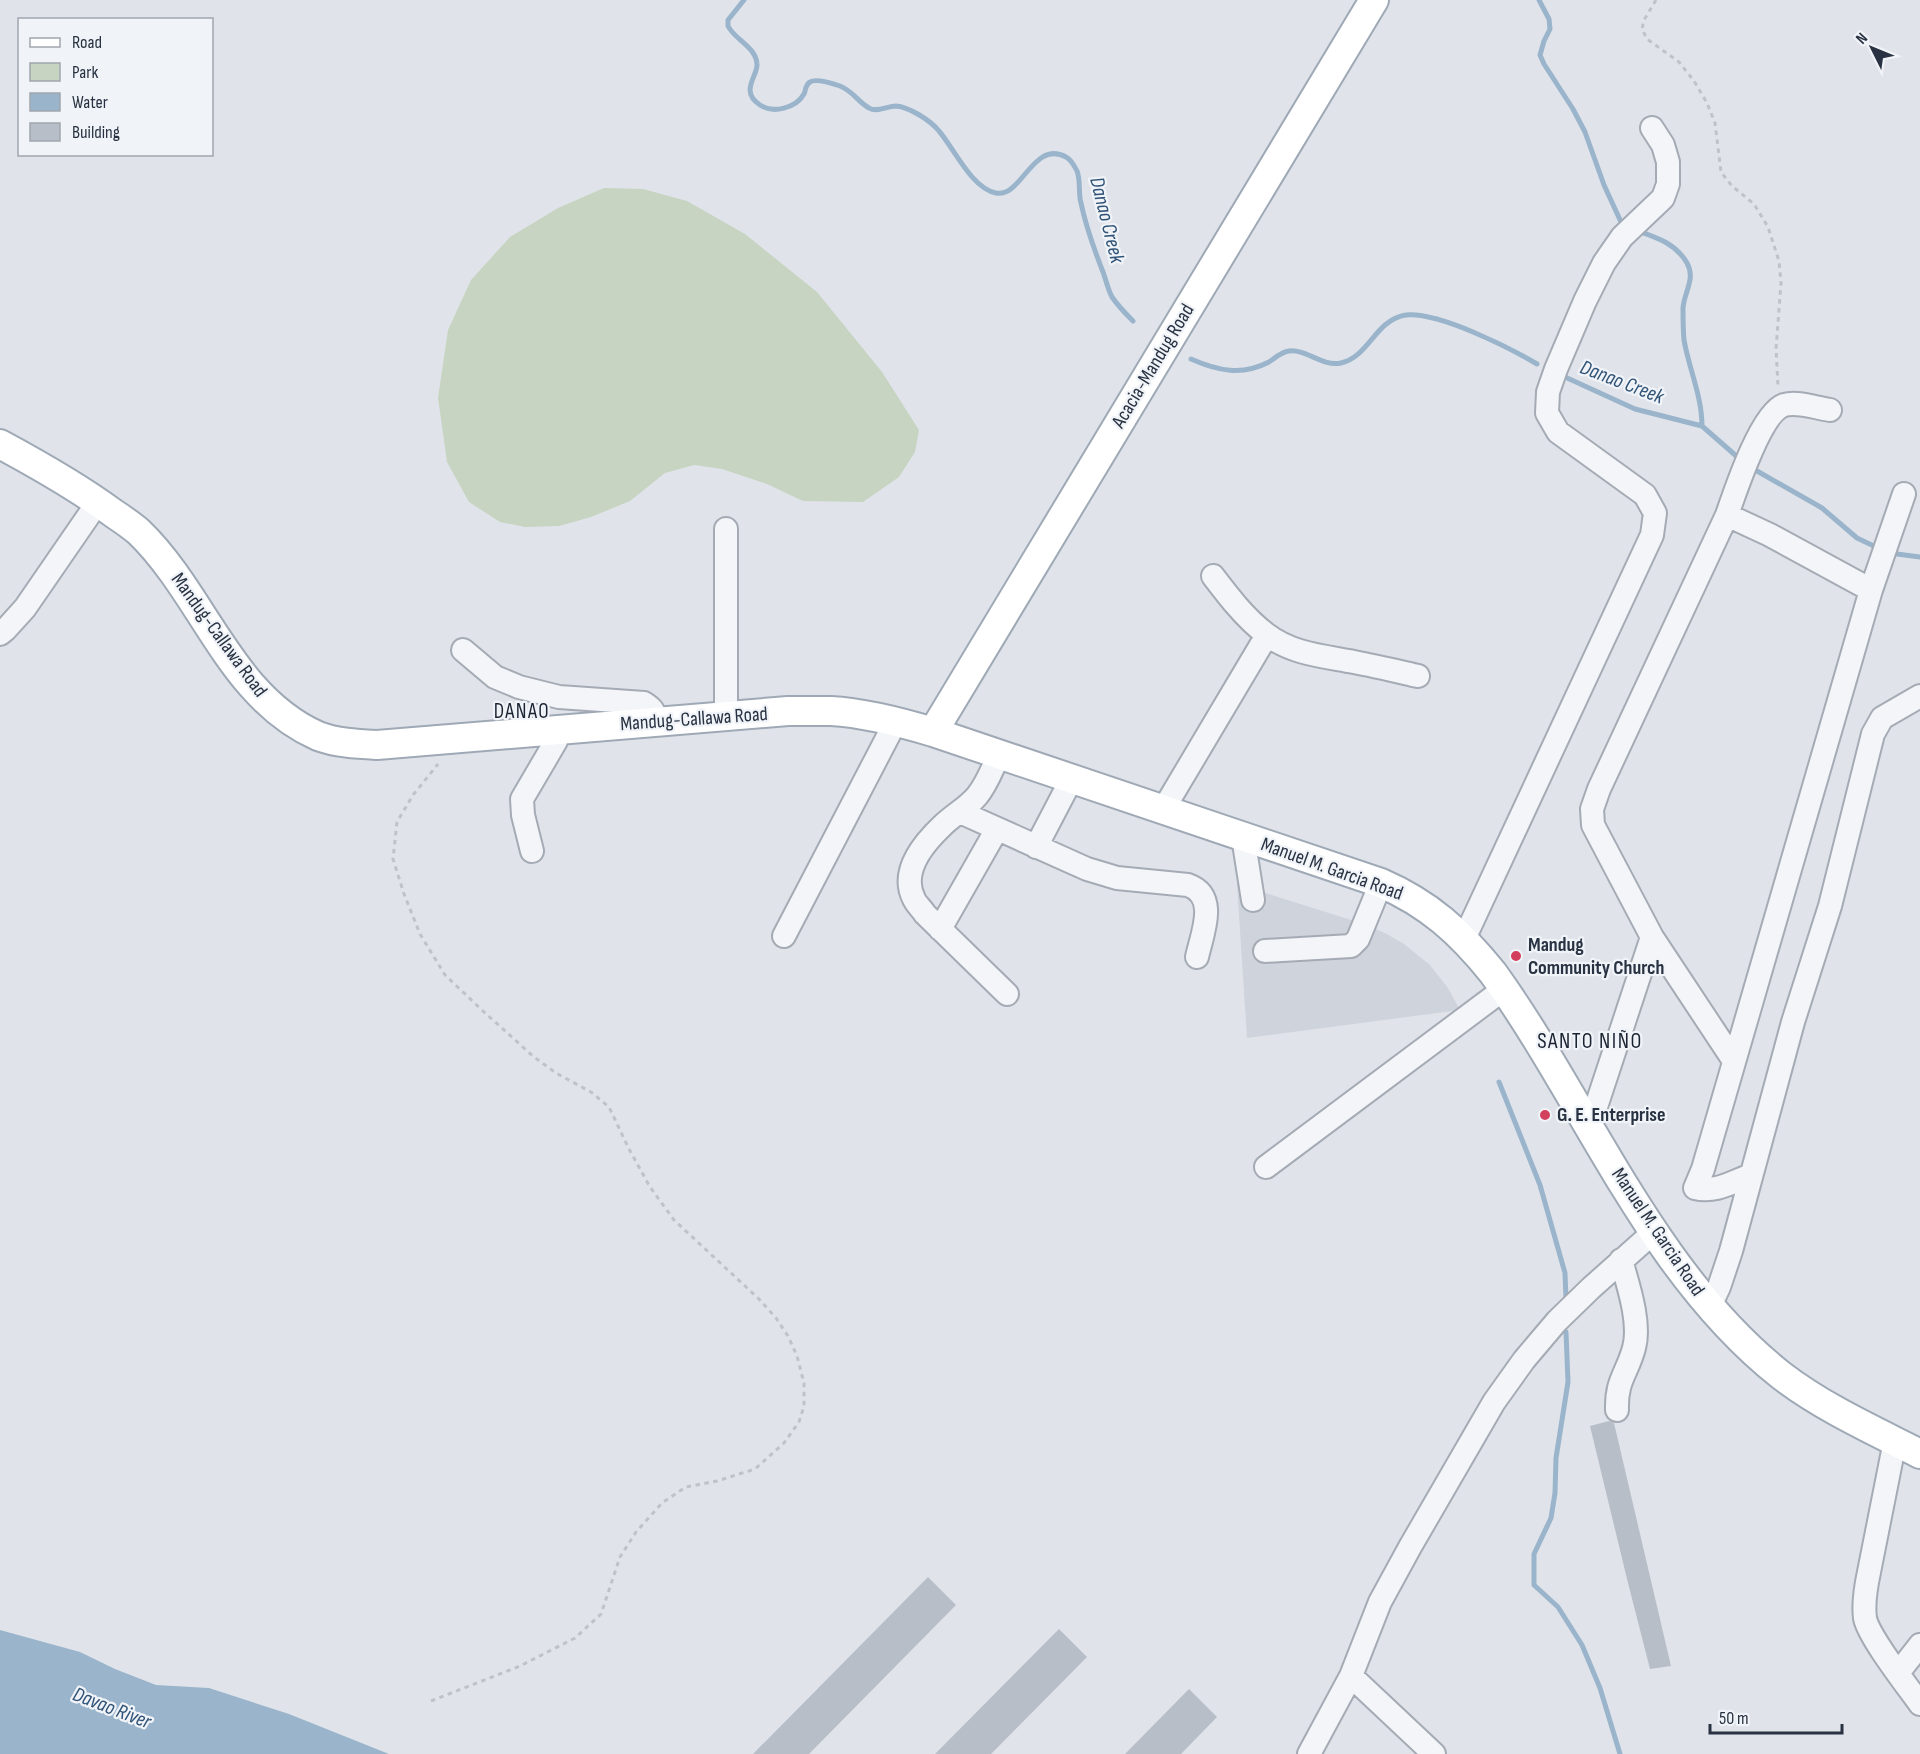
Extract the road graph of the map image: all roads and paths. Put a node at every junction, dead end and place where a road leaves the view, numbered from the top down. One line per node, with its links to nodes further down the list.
1 (1374, 0): 22 (main road, Acacia-Mandug Road)
2 (1656, 0): 4 (path)
3 (1652, 128): 37 (street)
4 (1781, 406): 5 (street); 9 (street)
5 (1830, 410)
6 (0, 444): 8 (main road, Mandug-Callawa Road)
7 (1904, 494): 12 (street)
8 (98, 502): 13 (street); 21 (main road, Mandug-Callawa Road)
9 (1727, 515): 12 (street); 36 (street)
10 (726, 529): 18 (street)
11 (1213, 576): 14 (street)
12 (1870, 590): 42 (street)
13 (0, 633)
14 (1268, 635): 16 (street); 26 (street)
15 (463, 650): 19 (street)
16 (1418, 676)
17 (1920, 696): 45 (street)
18 (726, 716): 19 (main road, Mandug-Callawa Road); 20 (main road, Mandug-Callawa Road)
19 (655, 721): 21 (main road, Mandug-Callawa Road)
20 (896, 721): 22 (main road, Mandug-Callawa Road); 35 (street)
21 (557, 730): 31 (street)
22 (933, 732): 23 (main road, Manuel M. Garcia Road)
23 (999, 754): 25 (main road, Manuel M. Garcia Road); 27 (street)
24 (439, 763): 55 (path)
25 (1071, 780): 26 (main road, Manuel M. Garcia Road); 30 (street)
26 (1163, 810): 29 (main road, Manuel M. Garcia Road)
27 (960, 812): 28 (street); 34 (street)
28 (997, 829): 30 (street); 34 (street)
29 (1243, 837): 32 (main road, Manuel M. Garcia Road); 33 (street)
30 (1036, 847): 39 (street)
31 (532, 851)
32 (1381, 883): 37 (main road, Manuel M. Garcia Road); 38 (street)
33 (1253, 900)
34 (940, 929): 41 (street)
35 (784, 936)
36 (1652, 937): 42 (street); 43 (street)
37 (1464, 939): 40 (main road, Manuel M. Garcia Road)
38 (1265, 951)
39 (1197, 957)
40 (1504, 989): 43 (main road, Manuel M. Garcia Road); 44 (street)
41 (1007, 994)
42 (1734, 1061): 45 (street)
43 (1589, 1128): 46 (main road, Manuel M. Garcia Road)
44 (1266, 1167)
45 (1751, 1175): 48 (street)
46 (1655, 1231): 47 (street); 48 (main road, Manuel M. Garcia Road)
47 (1621, 1260): 49 (street); 54 (street)
48 (1710, 1306): 50 (main road, Manuel M. Garcia Road)
49 (1617, 1410)
50 (1895, 1441): 51 (main road, Manuel M. Garcia Road); 53 (street)
51 (1920, 1454)
52 (1920, 1645): 53 (street)
53 (1899, 1673): 56 (street)
54 (1351, 1676): 57 (street); 58 (street)
55 (431, 1701)
56 (1920, 1704)
57 (1309, 1754)
58 (1434, 1754)

